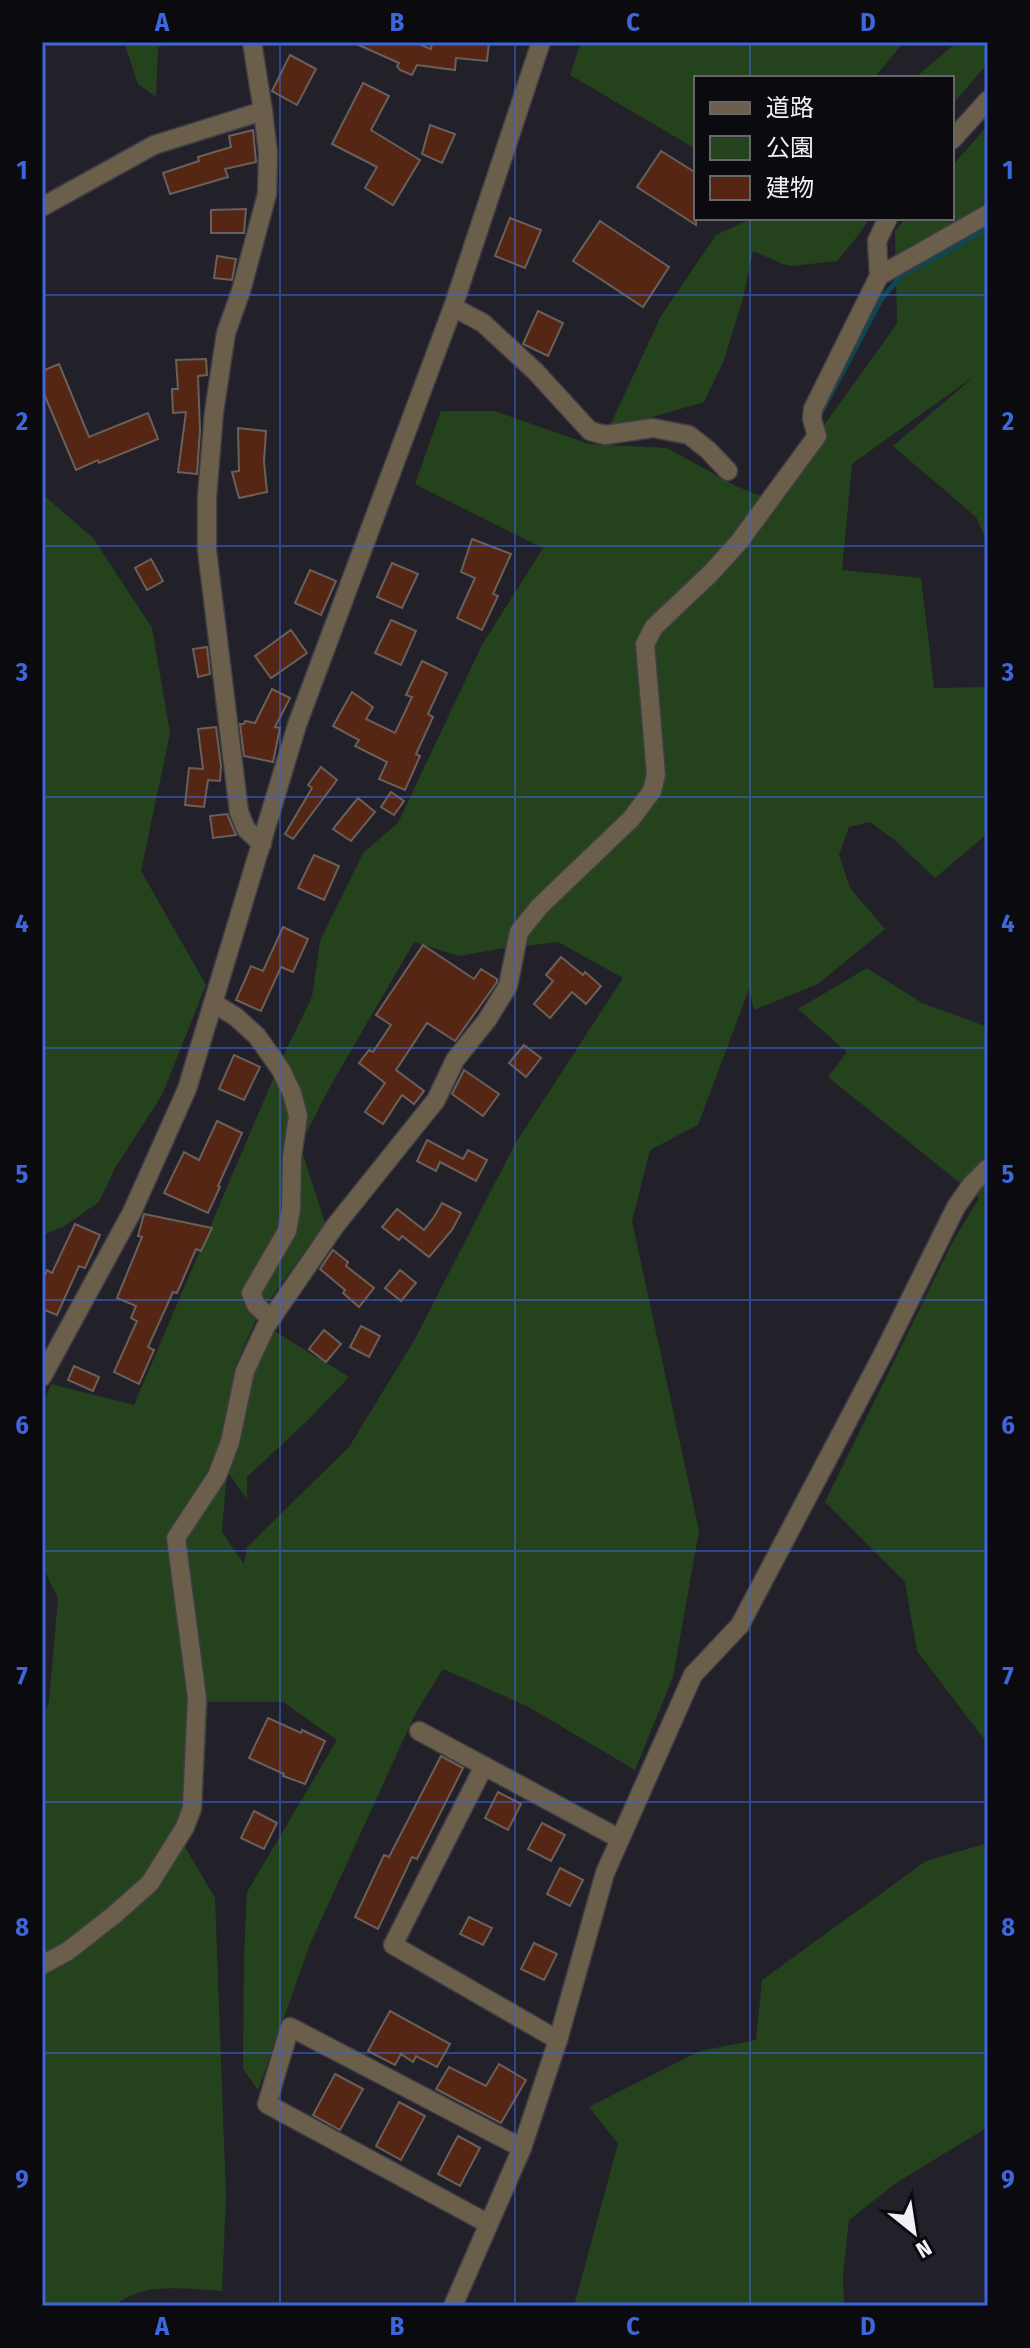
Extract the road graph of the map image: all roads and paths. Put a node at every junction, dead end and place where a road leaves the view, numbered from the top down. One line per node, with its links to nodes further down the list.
1 (252, 42): 4 (street)
2 (541, 42): 10 (street)
3 (988, 100): 5 (street)
4 (263, 111): 6 (street); 12 (street)
5 (954, 138)
6 (42, 207)
7 (988, 214): 9 (street)
8 (887, 220): 9 (street)
9 (879, 276): 15 (street)
10 (453, 307): 11 (street); 12 (street)
11 (728, 471)
12 (262, 844): 13 (street)
13 (215, 1004): 15 (street); 16 (street)
14 (988, 1168): 19 (street)
15 (271, 1319): 20 (street)
16 (42, 1377)
17 (419, 1731): 18 (street)
18 (484, 1766): 19 (street); 21 (street)
19 (620, 1839): 21 (street)
20 (42, 1965)
21 (558, 2040): 22 (street)
22 (522, 2148): 23 (street); 23 (street)
23 (487, 2223): 24 (street)
24 (453, 2306)

